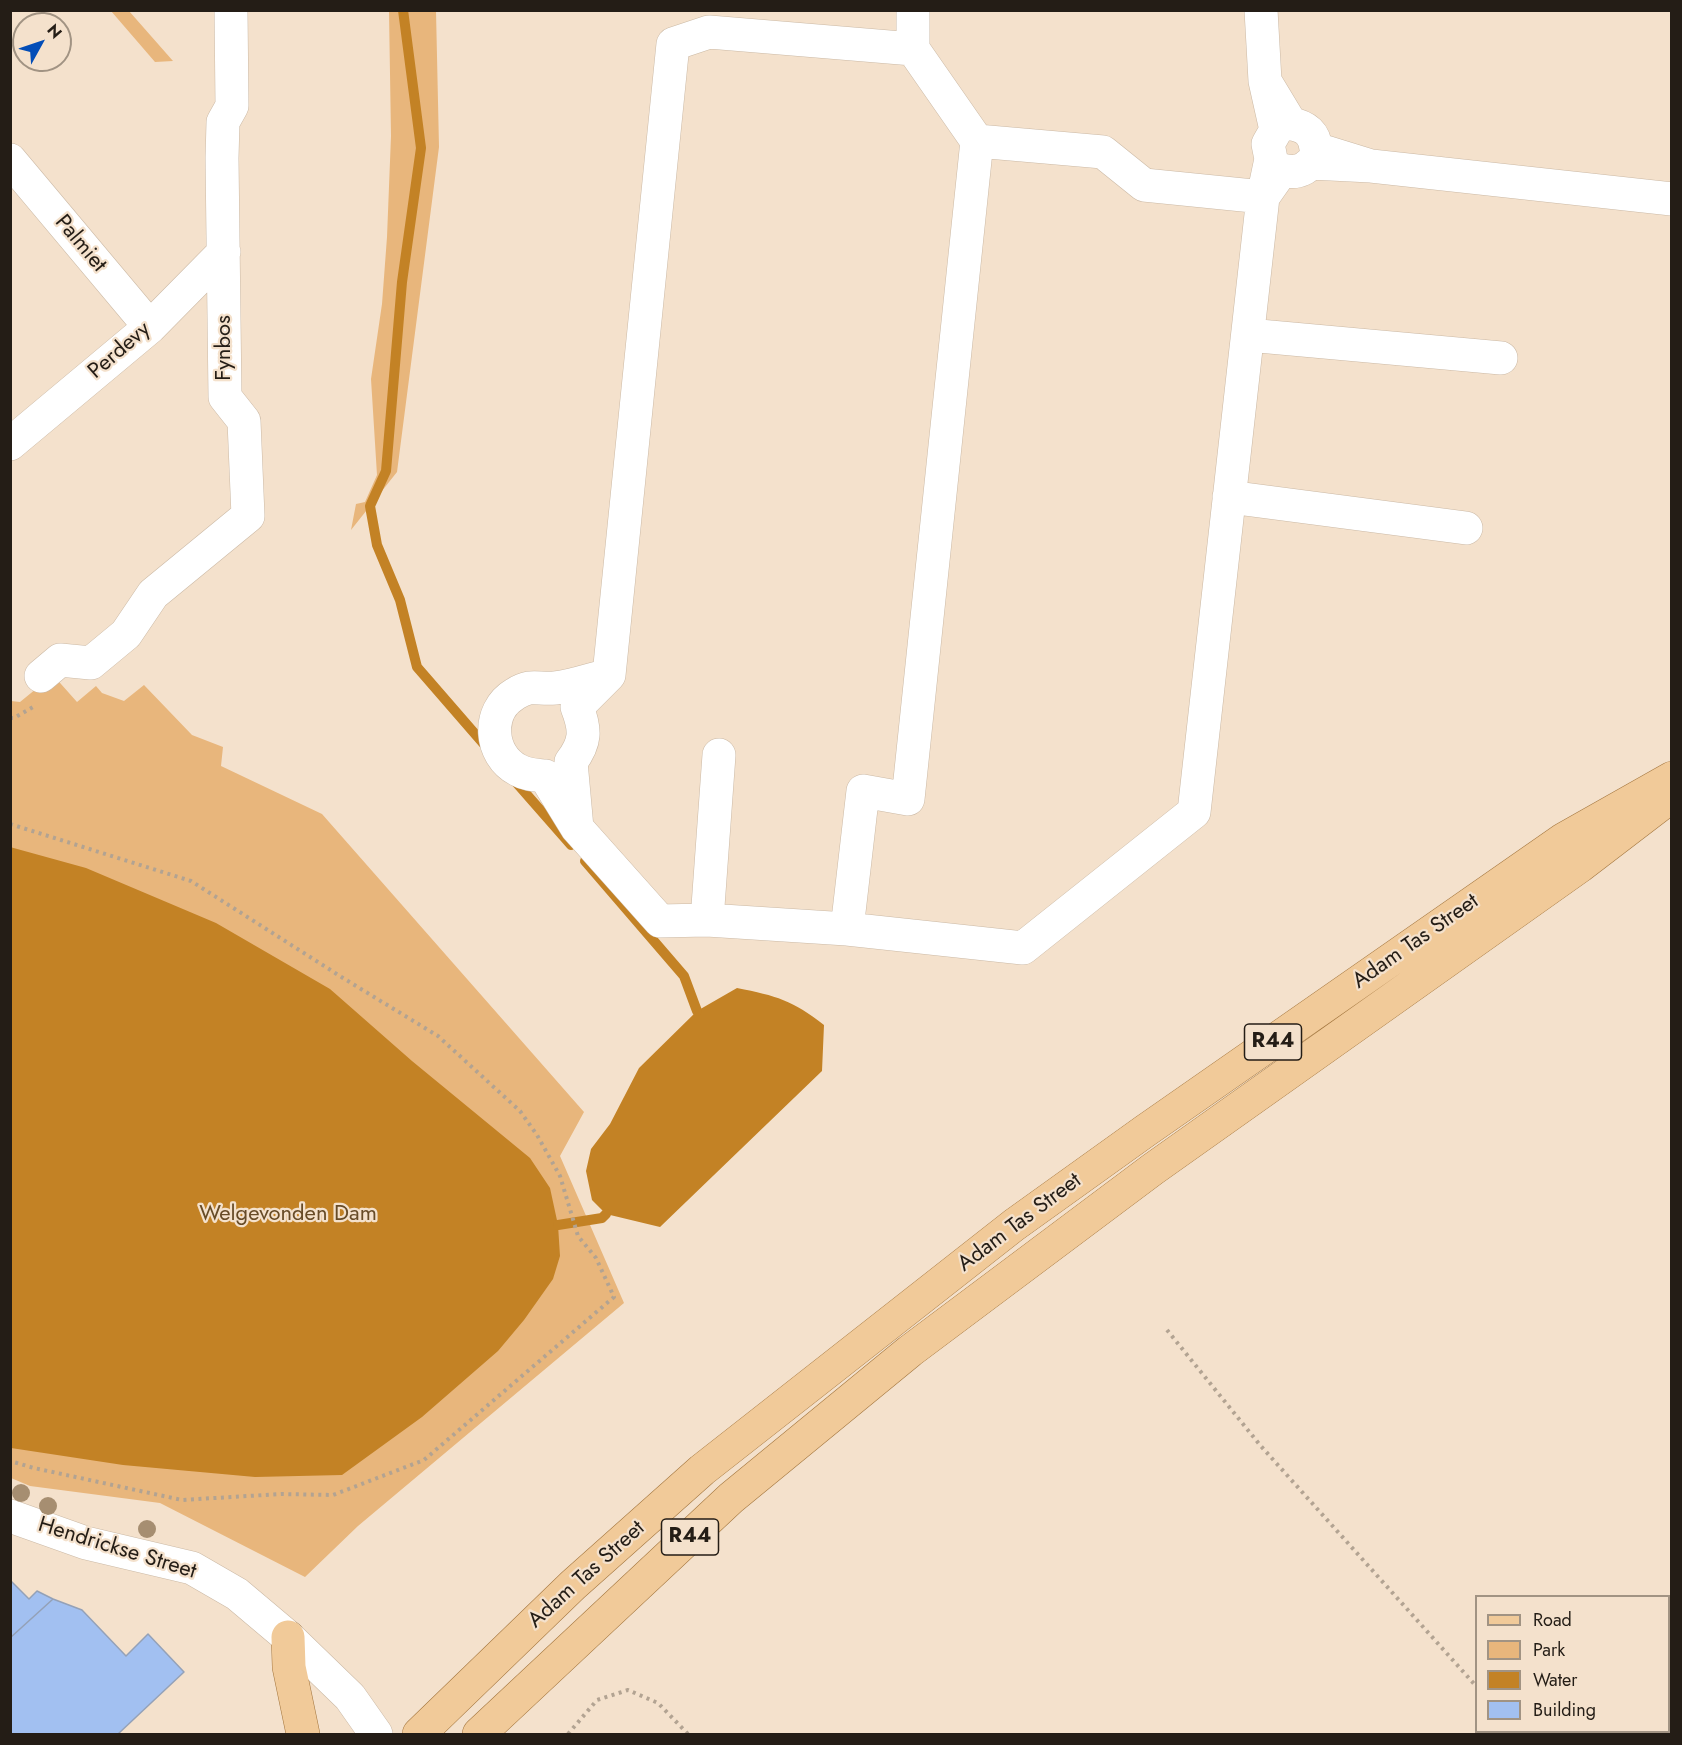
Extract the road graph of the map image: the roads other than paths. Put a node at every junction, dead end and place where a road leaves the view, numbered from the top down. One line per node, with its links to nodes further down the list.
1 (231, 10): 11 (street, Fynbos)
2 (913, 10): 4 (street)
3 (1261, 10): 5 (street)
4 (913, 49): 6 (street); 18 (street)
5 (1265, 81): 8 (street); 9 (street)
6 (977, 141): 9 (street); 25 (street)
7 (10, 160): 12 (street, Palmiet)
8 (1371, 166): 9 (street); 10 (street)
9 (1263, 197): 13 (street)
10 (1671, 199)
11 (224, 252): 12 (street, Perdevy); 19 (street, Fynbos)
12 (150, 327): 15 (street, Perdevy)
13 (1248, 335): 14 (street); 16 (street)
14 (1501, 358)
15 (10, 444)
16 (1229, 497): 17 (street); 25 (street)
17 (1466, 528)
18 (609, 675): 23 (street); 23 (street)
19 (41, 676)
20 (719, 755): 24 (street)
21 (1671, 777): 30 (main road, Adam Tas Street / R44)
22 (1671, 795): 31 (main road, Adam Tas Street / R44)
23 (577, 828): 24 (street)
24 (707, 920): 25 (street)
25 (847, 929)
26 (10, 1516): 27 (street, Hendrickse Street)
27 (288, 1637): 28 (main road); 29 (street, Hendrickse Street)
28 (303, 1734)
29 (376, 1734)
30 (419, 1734)
31 (479, 1734)

